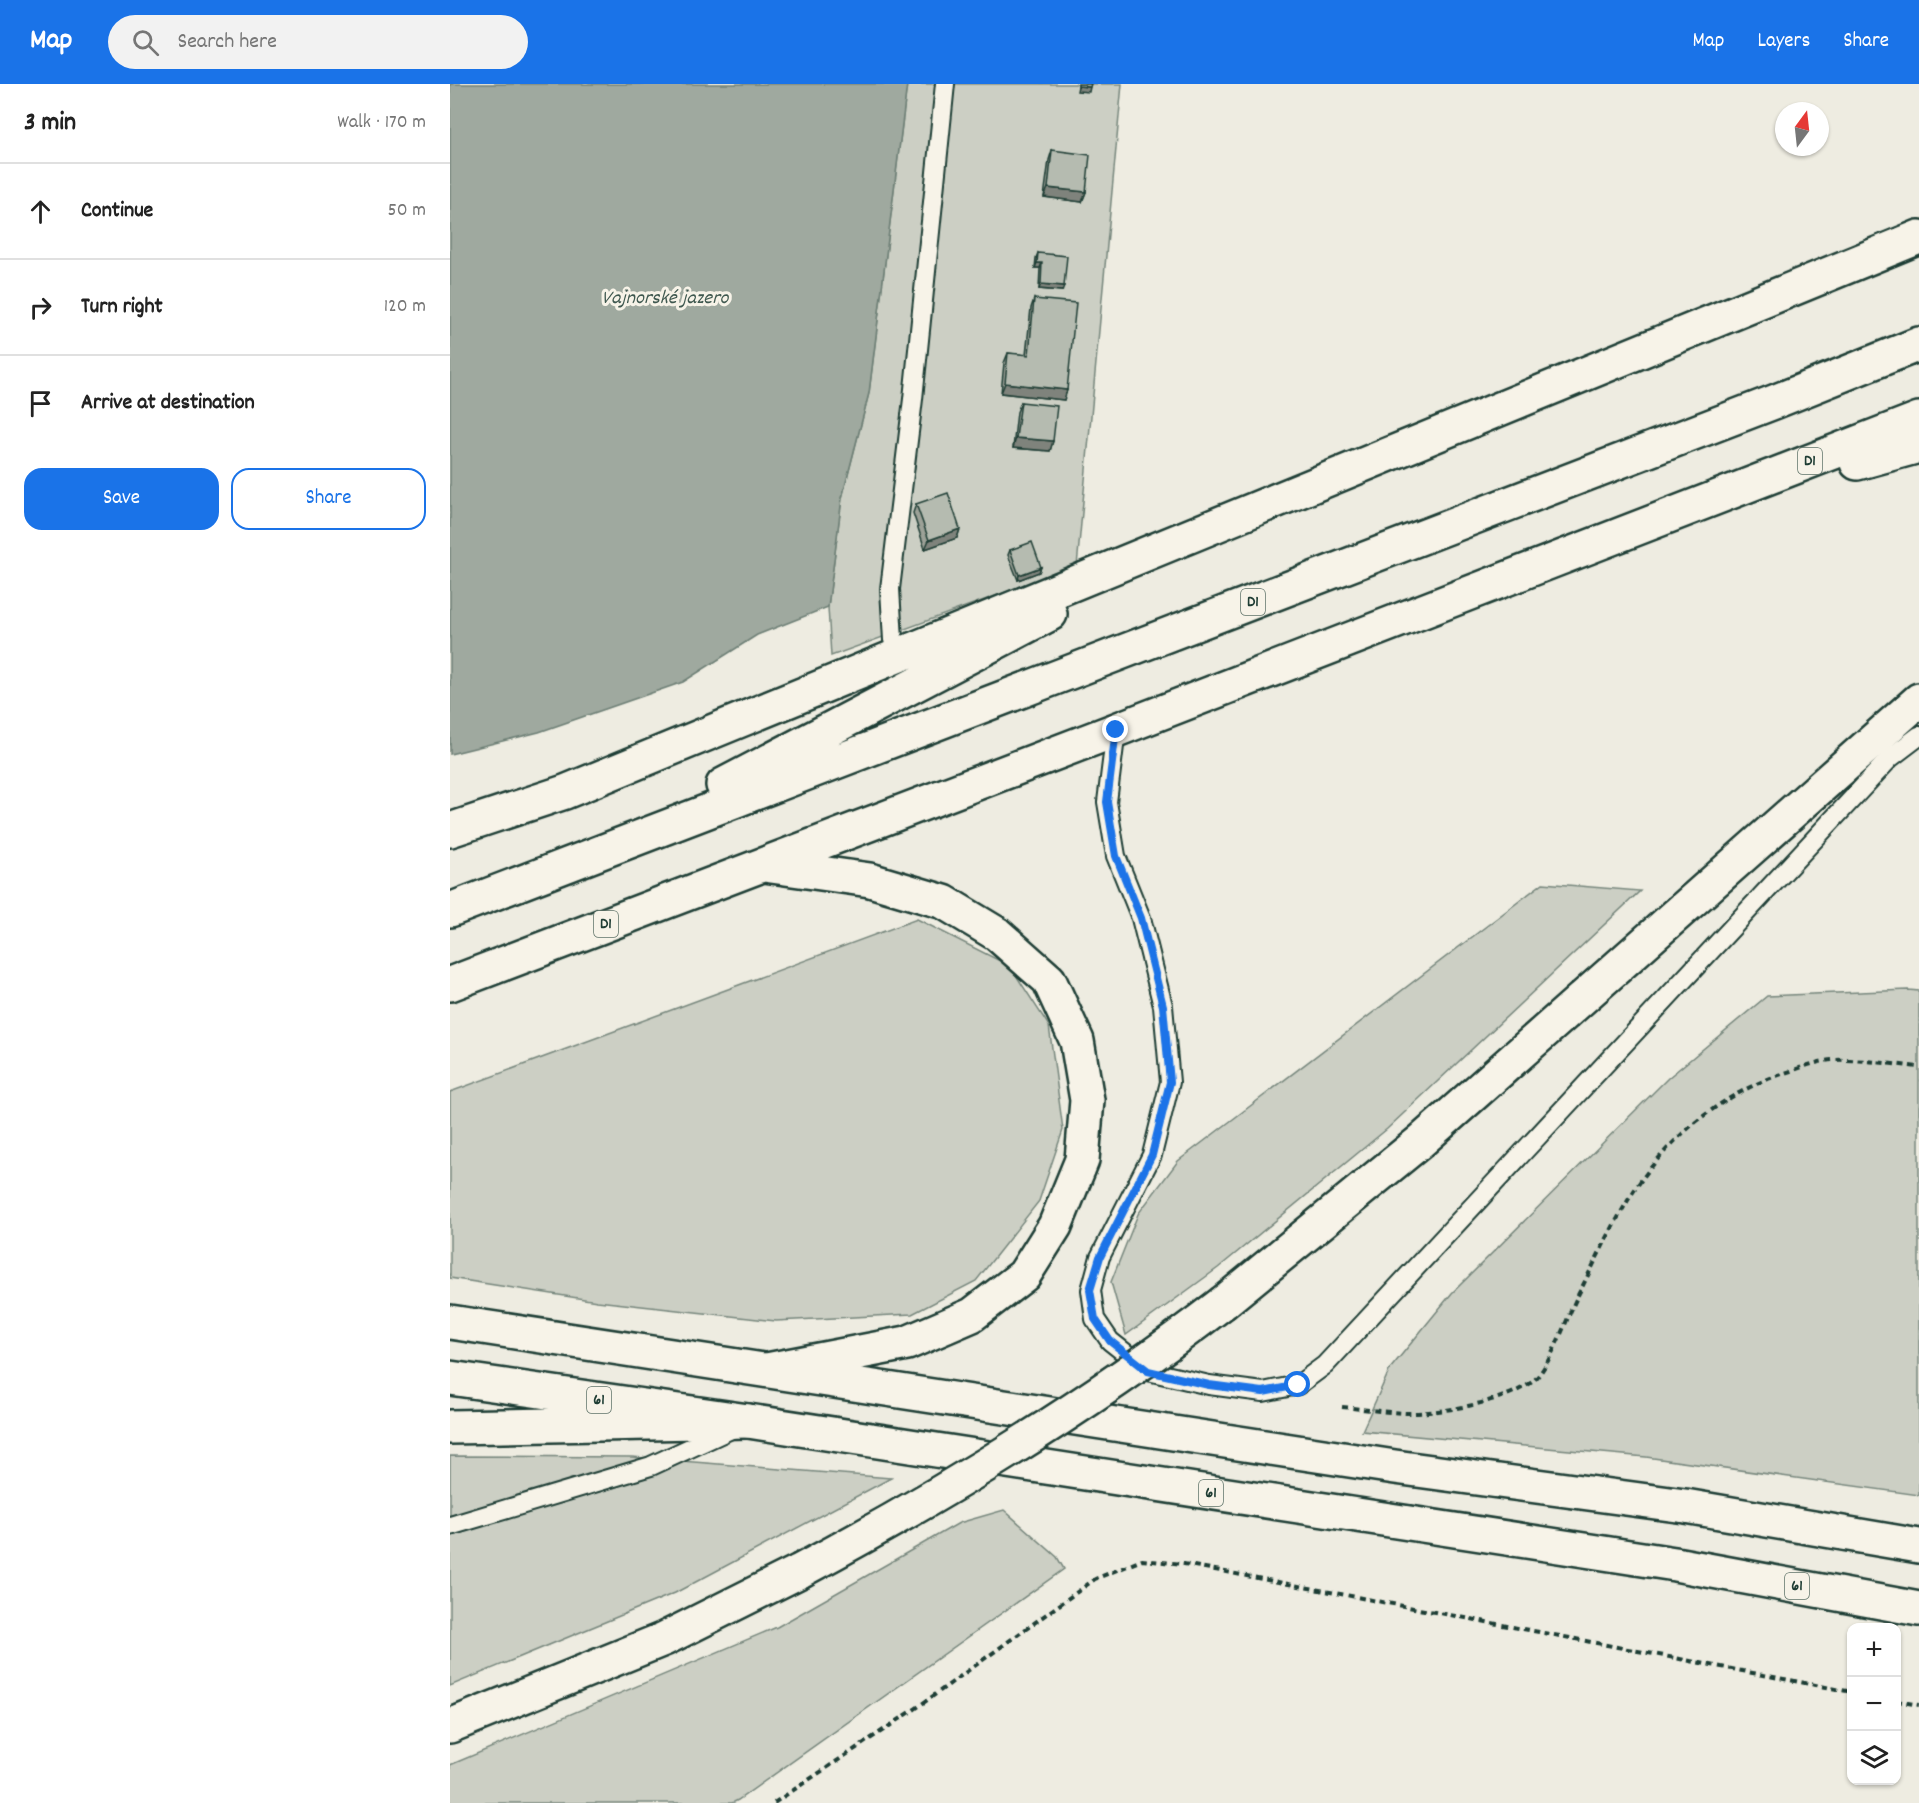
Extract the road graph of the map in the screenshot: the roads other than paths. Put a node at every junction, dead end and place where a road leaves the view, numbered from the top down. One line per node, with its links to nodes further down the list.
1 (945, 84): 8 (lane)
2 (1919, 237): 7 (main road)
3 (1919, 344): 15 (main road, D1)
4 (1919, 419): 6 (main road, D1)
5 (1919, 446): 6 (main road)
6 (1701, 503): 11 (main road, D1)
7 (1231, 520): 14 (main road); 15 (main road)
8 (893, 640)
9 (1919, 700): 13 (main road)
10 (1919, 726): 13 (lane)
11 (1116, 730): 12 (lane); 16 (main road, D1)
12 (1919, 736)
13 (1863, 749): 27 (main road, bridge)
14 (450, 830)
15 (586, 857): 17 (main road, D1)
16 (762, 865): 18 (main road, D1); 20 (main road)
17 (450, 910)
18 (450, 984)
19 (450, 1322): 20 (main road)
20 (767, 1370): 25 (main road)
21 (450, 1378): 22 (main road, 61)
22 (748, 1421): 23 (main road); 24 (lane); 26 (main road, 61)
23 (450, 1427)
24 (450, 1526)
25 (1919, 1546)
26 (1919, 1609)
27 (450, 1726)

